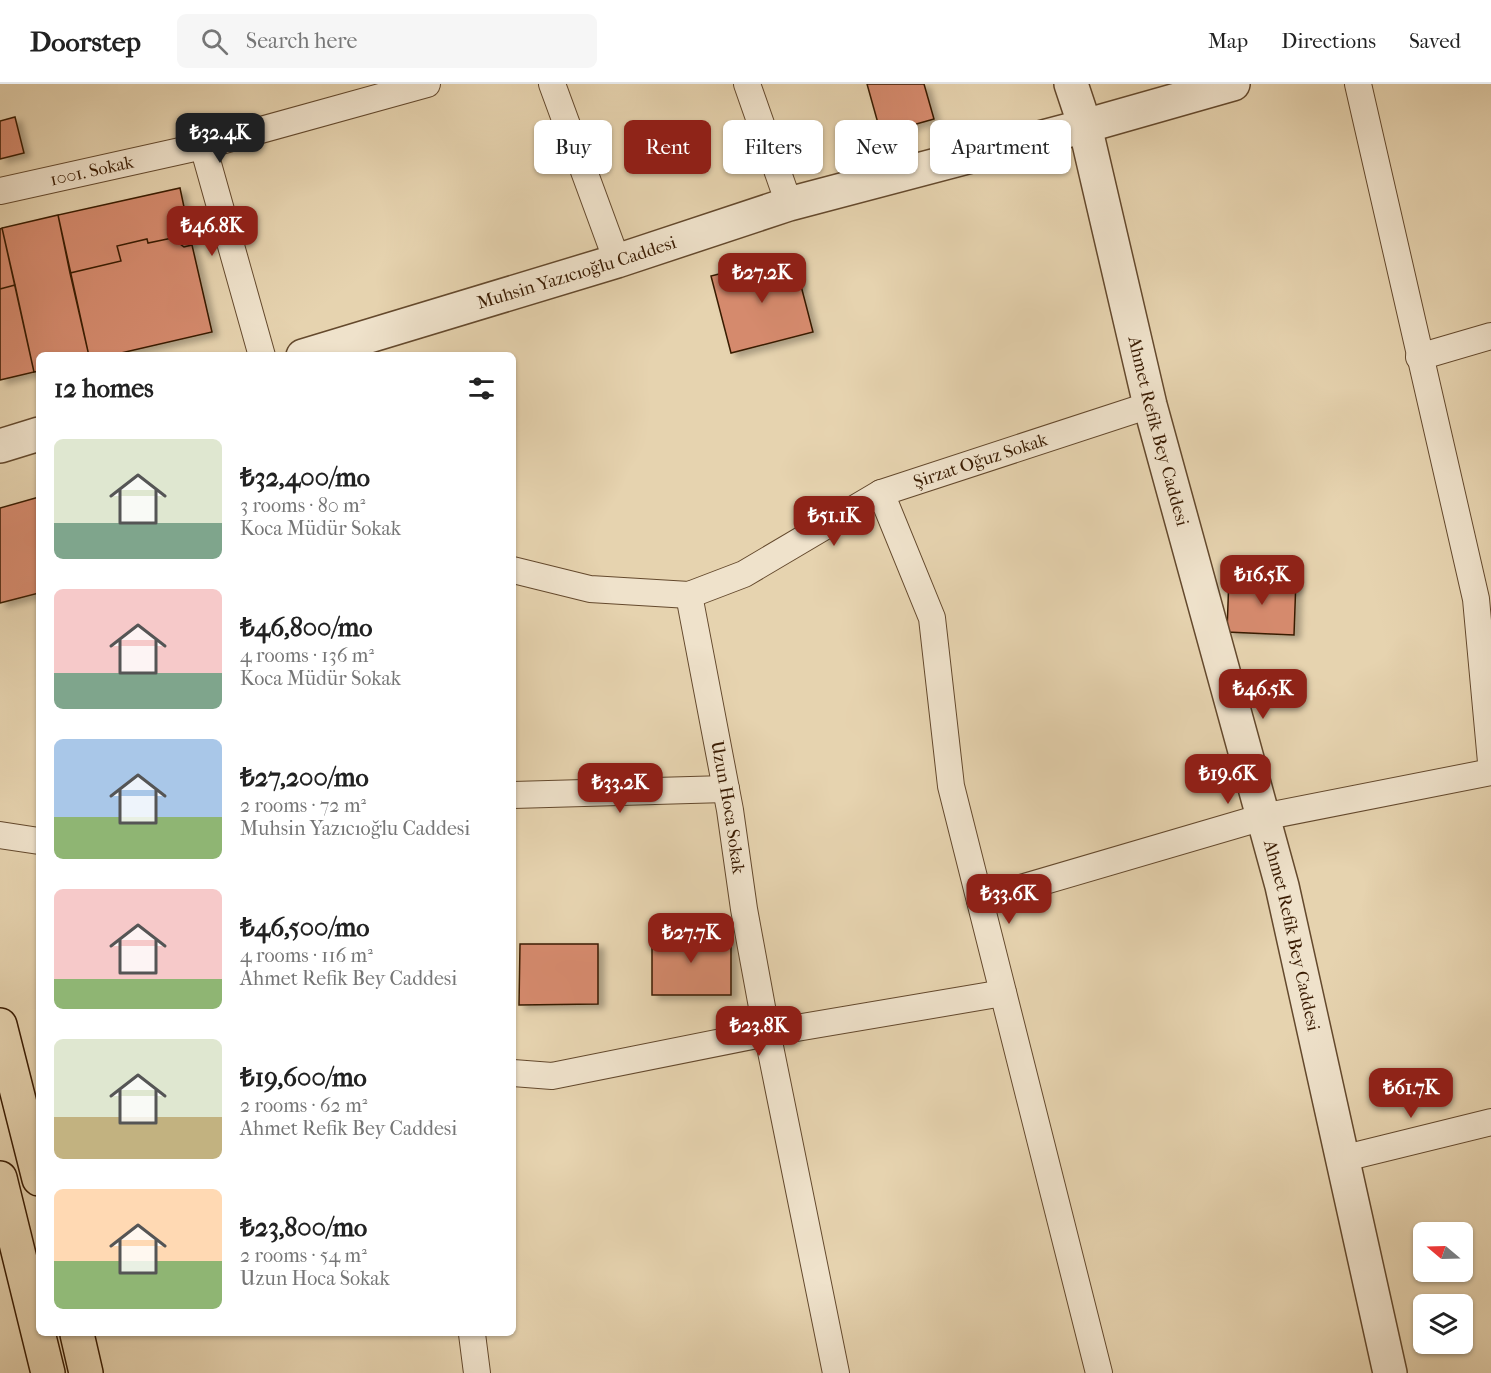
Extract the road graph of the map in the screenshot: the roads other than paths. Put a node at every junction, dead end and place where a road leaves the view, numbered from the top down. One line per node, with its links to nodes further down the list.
1 (427, 84): 8 (street, 1001. Sokak)
2 (552, 84): 11 (street)
3 (747, 84): 10 (street)
4 (1071, 84): 7 (street, Ahmet Refik Bey Caddesi)
5 (1233, 84): 7 (street, Muhsin Yazıcıoğlu Caddesi)
6 (1358, 84): 15 (street)
7 (1085, 126): 10 (street, Muhsin Yazıcıoğlu Caddesi); 16 (street, Ahmet Refik Bey Caddesi)
8 (203, 146): 9 (street, 1001. Sokak); 13 (street)
9 (0, 191)
10 (789, 204): 11 (street, Muhsin Yazıcıoğlu Caddesi)
11 (617, 261): 14 (street, Muhsin Yazıcıoğlu Caddesi)
12 (1491, 336): 15 (street)
13 (261, 352)
14 (316, 352)
15 (1419, 357): 22 (street)
16 (1149, 405): 19 (street, Şirzat Oğuz Sokak); 26 (street, Ahmet Refik Bey Caddesi)
17 (36, 435): 18 (street)
18 (0, 446)
19 (881, 494): 21 (street, Şirzat Oğuz Sokak); 29 (street)
20 (516, 571): 21 (street, Şirzat Oğuz Sokak)
21 (689, 595): 24 (street, Uzun Hoca Sokak)
22 (1491, 762)
23 (1491, 772): 26 (street)
24 (726, 789): 25 (street); 32 (street, Uzun Hoca Sokak)
25 (516, 795)
26 (1263, 817): 29 (street); 37 (street, Ahmet Refik Bey Caddesi)
27 (0, 835): 28 (street)
28 (36, 841)
29 (980, 900): 30 (street)
30 (1004, 993): 32 (street); 47 (street)
31 (0, 1025): 35 (main road)
32 (767, 1033): 33 (street); 46 (street, Uzun Hoca Sokak)
33 (516, 1073)
34 (1491, 1122): 37 (street)
35 (33, 1128): 36 (main road)
36 (36, 1154)
37 (1341, 1159): 48 (street, Ahmet Refik Bey Caddesi)
38 (0, 1178): 39 (main road)
39 (36, 1324)
40 (39, 1336): 43 (main road)
41 (77, 1336): 44 (main road)
42 (472, 1336): 45 (street)
43 (48, 1373)
44 (86, 1373)
45 (477, 1373)
46 (836, 1373)
47 (1099, 1373)
48 (1390, 1373)

